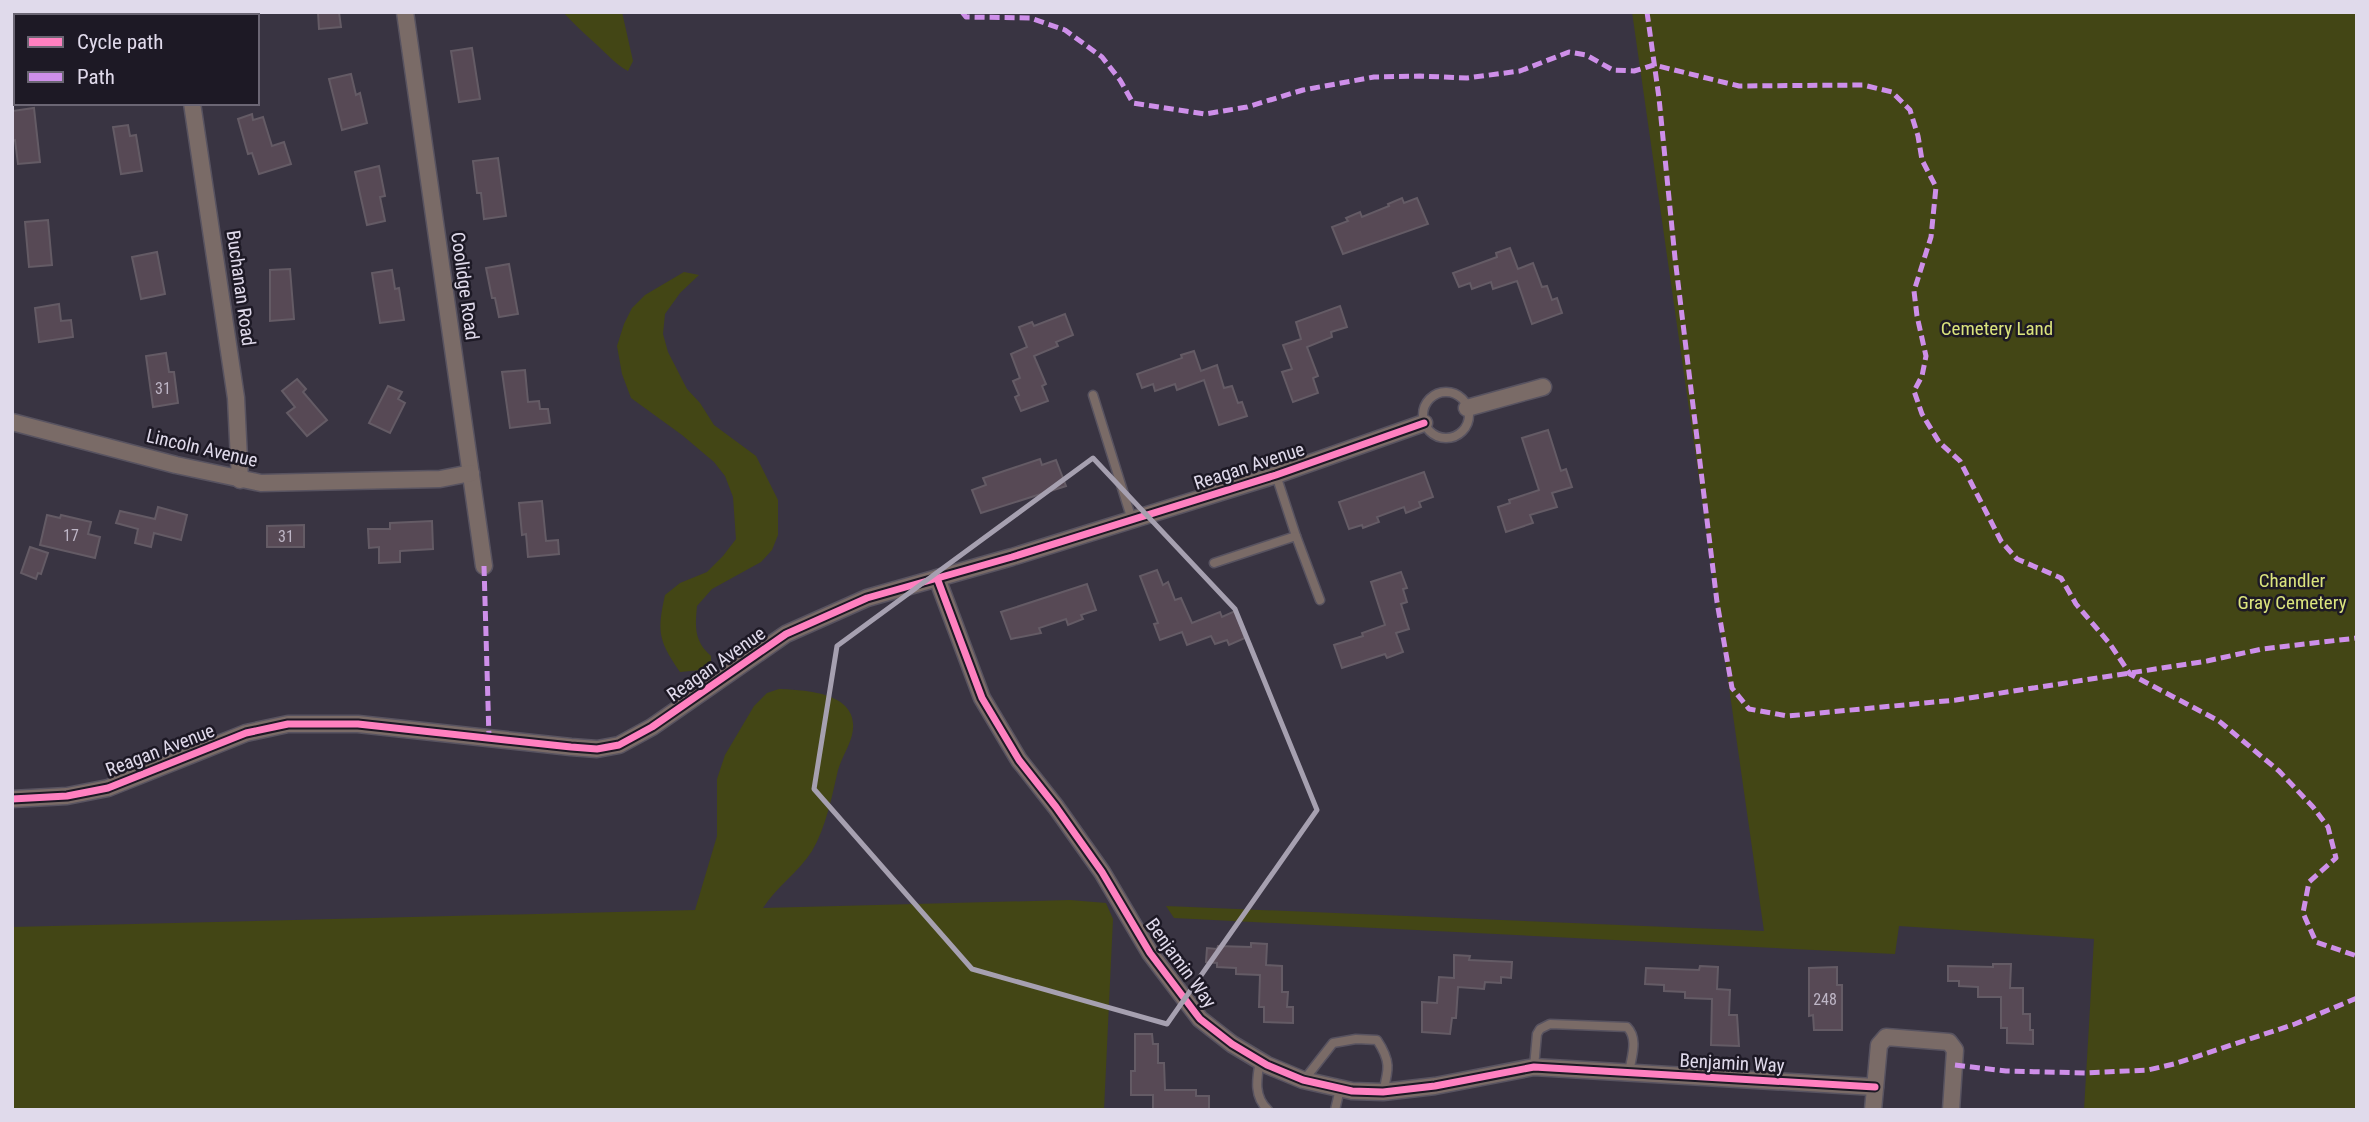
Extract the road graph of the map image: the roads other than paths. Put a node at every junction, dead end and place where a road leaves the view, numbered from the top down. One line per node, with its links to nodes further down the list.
1 (405, 12): 8 (street, Coolidge Road)
2 (192, 105): 10 (street, Buchanan Road)
3 (1543, 387): 5 (street)
4 (1093, 395): 11 (lane)
5 (1467, 408): 7 (lane); 7 (lane)
6 (12, 422): 10 (street, Lincoln Avenue)
7 (1424, 423): 9 (street, Reagan Avenue)
8 (471, 473): 10 (street, Lincoln Avenue); 14 (street, Coolidge Road)
9 (1276, 475): 11 (street, Reagan Avenue); 12 (lane)
10 (240, 480)
11 (1132, 520): 15 (street, Reagan Avenue)
12 (1296, 536): 13 (lane); 16 (lane)
13 (1214, 563)
14 (484, 566)
15 (937, 578): 17 (street, Reagan Avenue); 18 (street, Benjamin Way)
16 (1320, 600)
17 (12, 799)
18 (1260, 1060): 21 (street, Benjamin Way); 25 (lane)
19 (1534, 1068): 20 (street, Benjamin Way); 20 (lane); 24 (street, Benjamin Way)
20 (1629, 1073): 22 (street, Benjamin Way)
21 (1303, 1080): 23 (street, Benjamin Way); 24 (lane)
22 (1875, 1087): 27 (street); 28 (street)
23 (1340, 1088): 24 (street, Benjamin Way); 26 (lane)
24 (1383, 1092)
25 (1268, 1110)
26 (1335, 1110)
27 (1873, 1110)
28 (1951, 1110)

